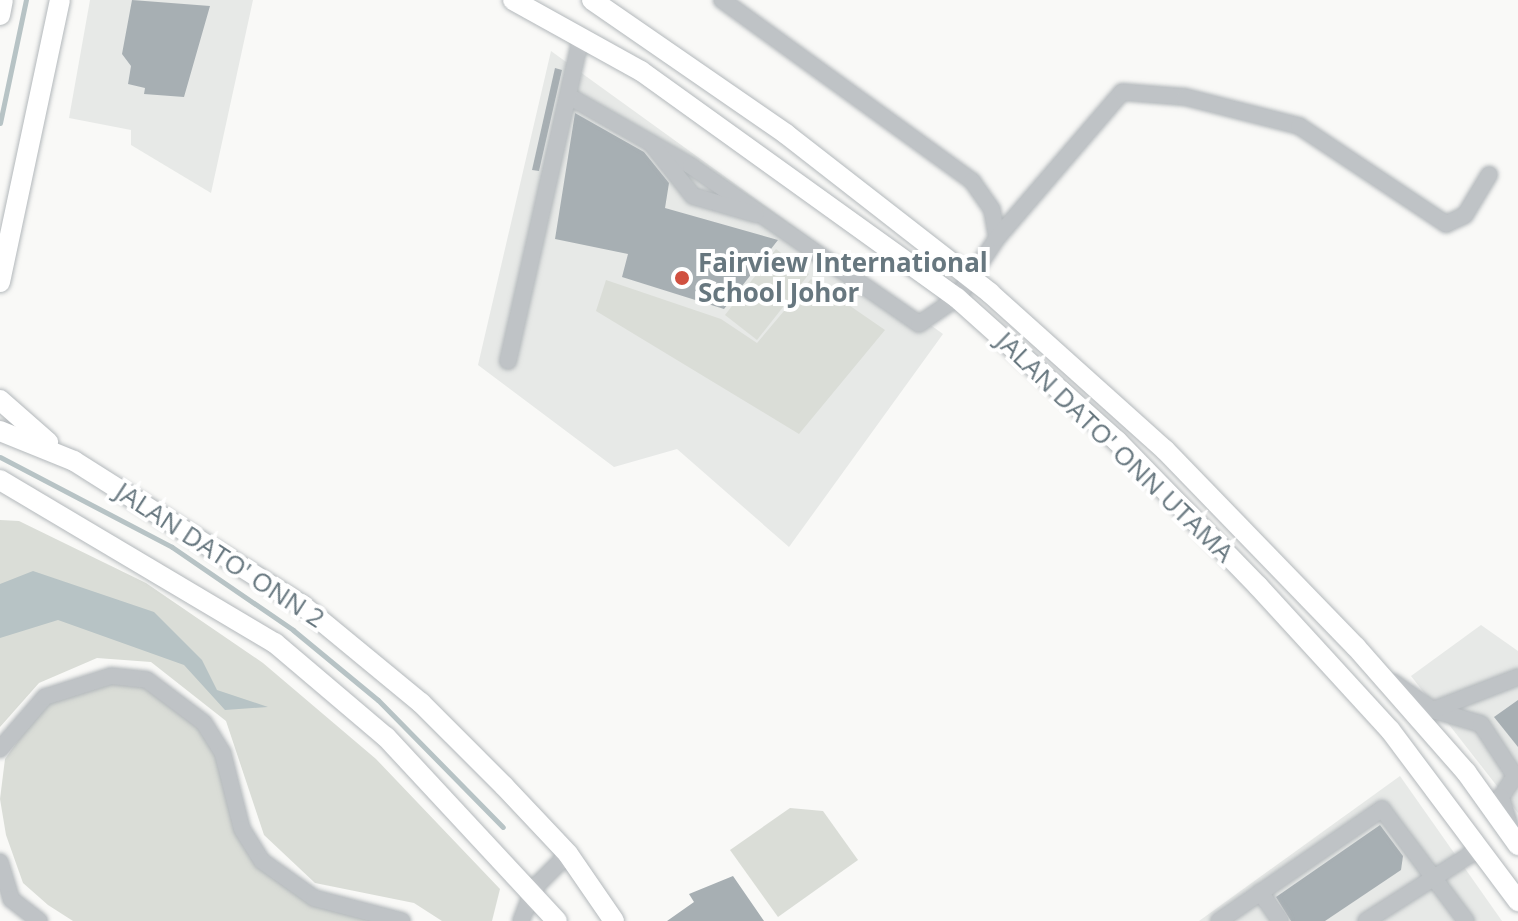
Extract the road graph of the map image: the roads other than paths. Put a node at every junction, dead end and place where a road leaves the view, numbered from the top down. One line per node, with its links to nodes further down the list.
1 (3, 0): 6 (main road)
2 (60, 0): 14 (main road)
3 (513, 0): 7 (main road, JALAN DATO' ONN UTAMA)
4 (722, 0): 12 (street)
5 (602, 2): 8 (main road, JALAN DATO' ONN UTAMA)
6 (0, 15)
7 (581, 37): 9 (main road, JALAN DATO' ONN UTAMA); 10 (street)
8 (658, 44): 9 (main road); 13 (main road, JALAN DATO' ONN UTAMA)
9 (641, 71): 15 (main road, JALAN DATO' ONN UTAMA)
10 (572, 98): 15 (street); 16 (street)
11 (1489, 175): 12 (street)
12 (997, 238): 13 (street)
13 (970, 281): 15 (street); 22 (main road, JALAN DATO' ONN UTAMA)
14 (0, 282)
15 (957, 298): 28 (main road, JALAN DATO' ONN UTAMA)
16 (508, 361)
17 (0, 400): 19 (main road)
18 (0, 431): 19 (main road, JALAN DATO' ONN 2)
19 (74, 461): 29 (main road, JALAN DATO' ONN 2)
20 (0, 480): 21 (main road, JALAN DATO' ONN 2)
21 (10, 488): 32 (main road, JALAN DATO' ONN 2)
22 (1376, 669): 24 (street); 27 (main road, JALAN DATO' ONN UTAMA)
23 (1518, 677): 24 (street)
24 (1433, 710): 26 (street)
25 (0, 749): 37 (street)
26 (1517, 778): 27 (street)
27 (1516, 841)
28 (1479, 849): 31 (street); 35 (main road, JALAN DATO' ONN UTAMA)
29 (568, 854): 32 (street); 40 (main road, JALAN DATO' ONN 2)
30 (0, 862): 34 (street)
31 (1434, 877): 33 (street); 43 (street); 44 (street)
32 (533, 889): 38 (street); 39 (main road, JALAN DATO' ONN 2)
33 (1260, 892): 41 (street); 42 (street)
34 (5, 901): 36 (street)
35 (1518, 901)
36 (39, 921)
37 (402, 921)
38 (521, 921)
39 (557, 921)
40 (614, 921)
41 (1219, 921)
42 (1280, 921)
43 (1366, 921)
44 (1466, 921)

